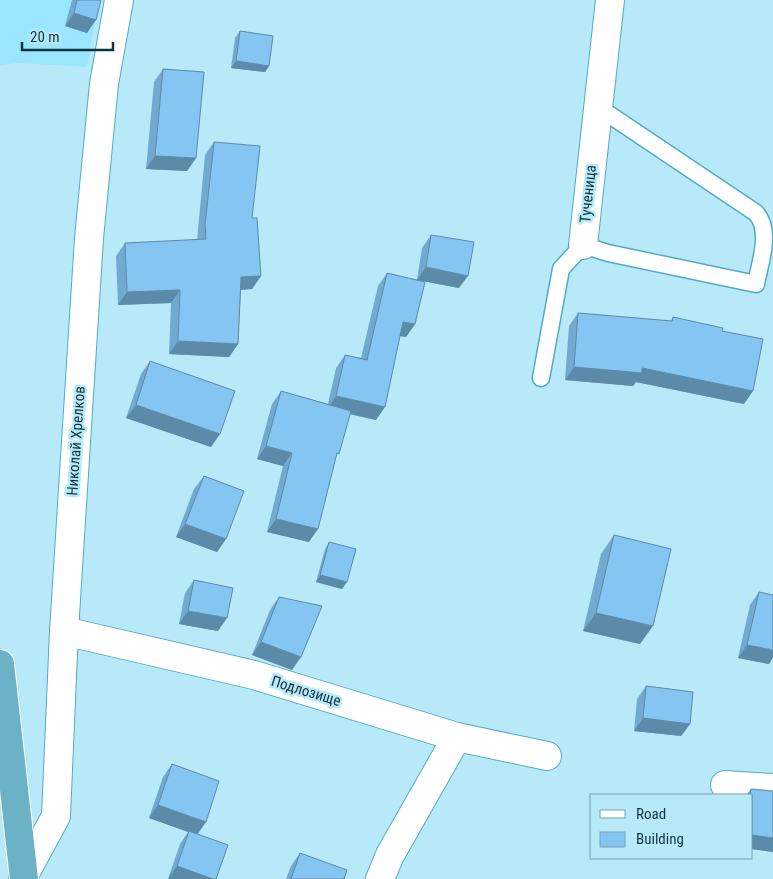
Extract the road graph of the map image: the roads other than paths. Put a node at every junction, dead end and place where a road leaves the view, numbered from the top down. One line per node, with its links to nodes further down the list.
1 (119, 0): 6 (street, Николай Хрелков)
2 (610, 0): 3 (street, Тученица)
3 (598, 107): 4 (street, Тученица); 4 (lane)
4 (583, 245): 5 (lane, Тученица)
5 (541, 378)
6 (64, 630): 8 (street, Подлозище); 12 (street, Николай Хрелков)
7 (0, 664): 12 (highway)
8 (456, 737): 9 (street, Подлозище); 13 (street)
9 (546, 756)
10 (725, 784): 11 (street)
11 (773, 788)
12 (23, 878)
13 (380, 879)

